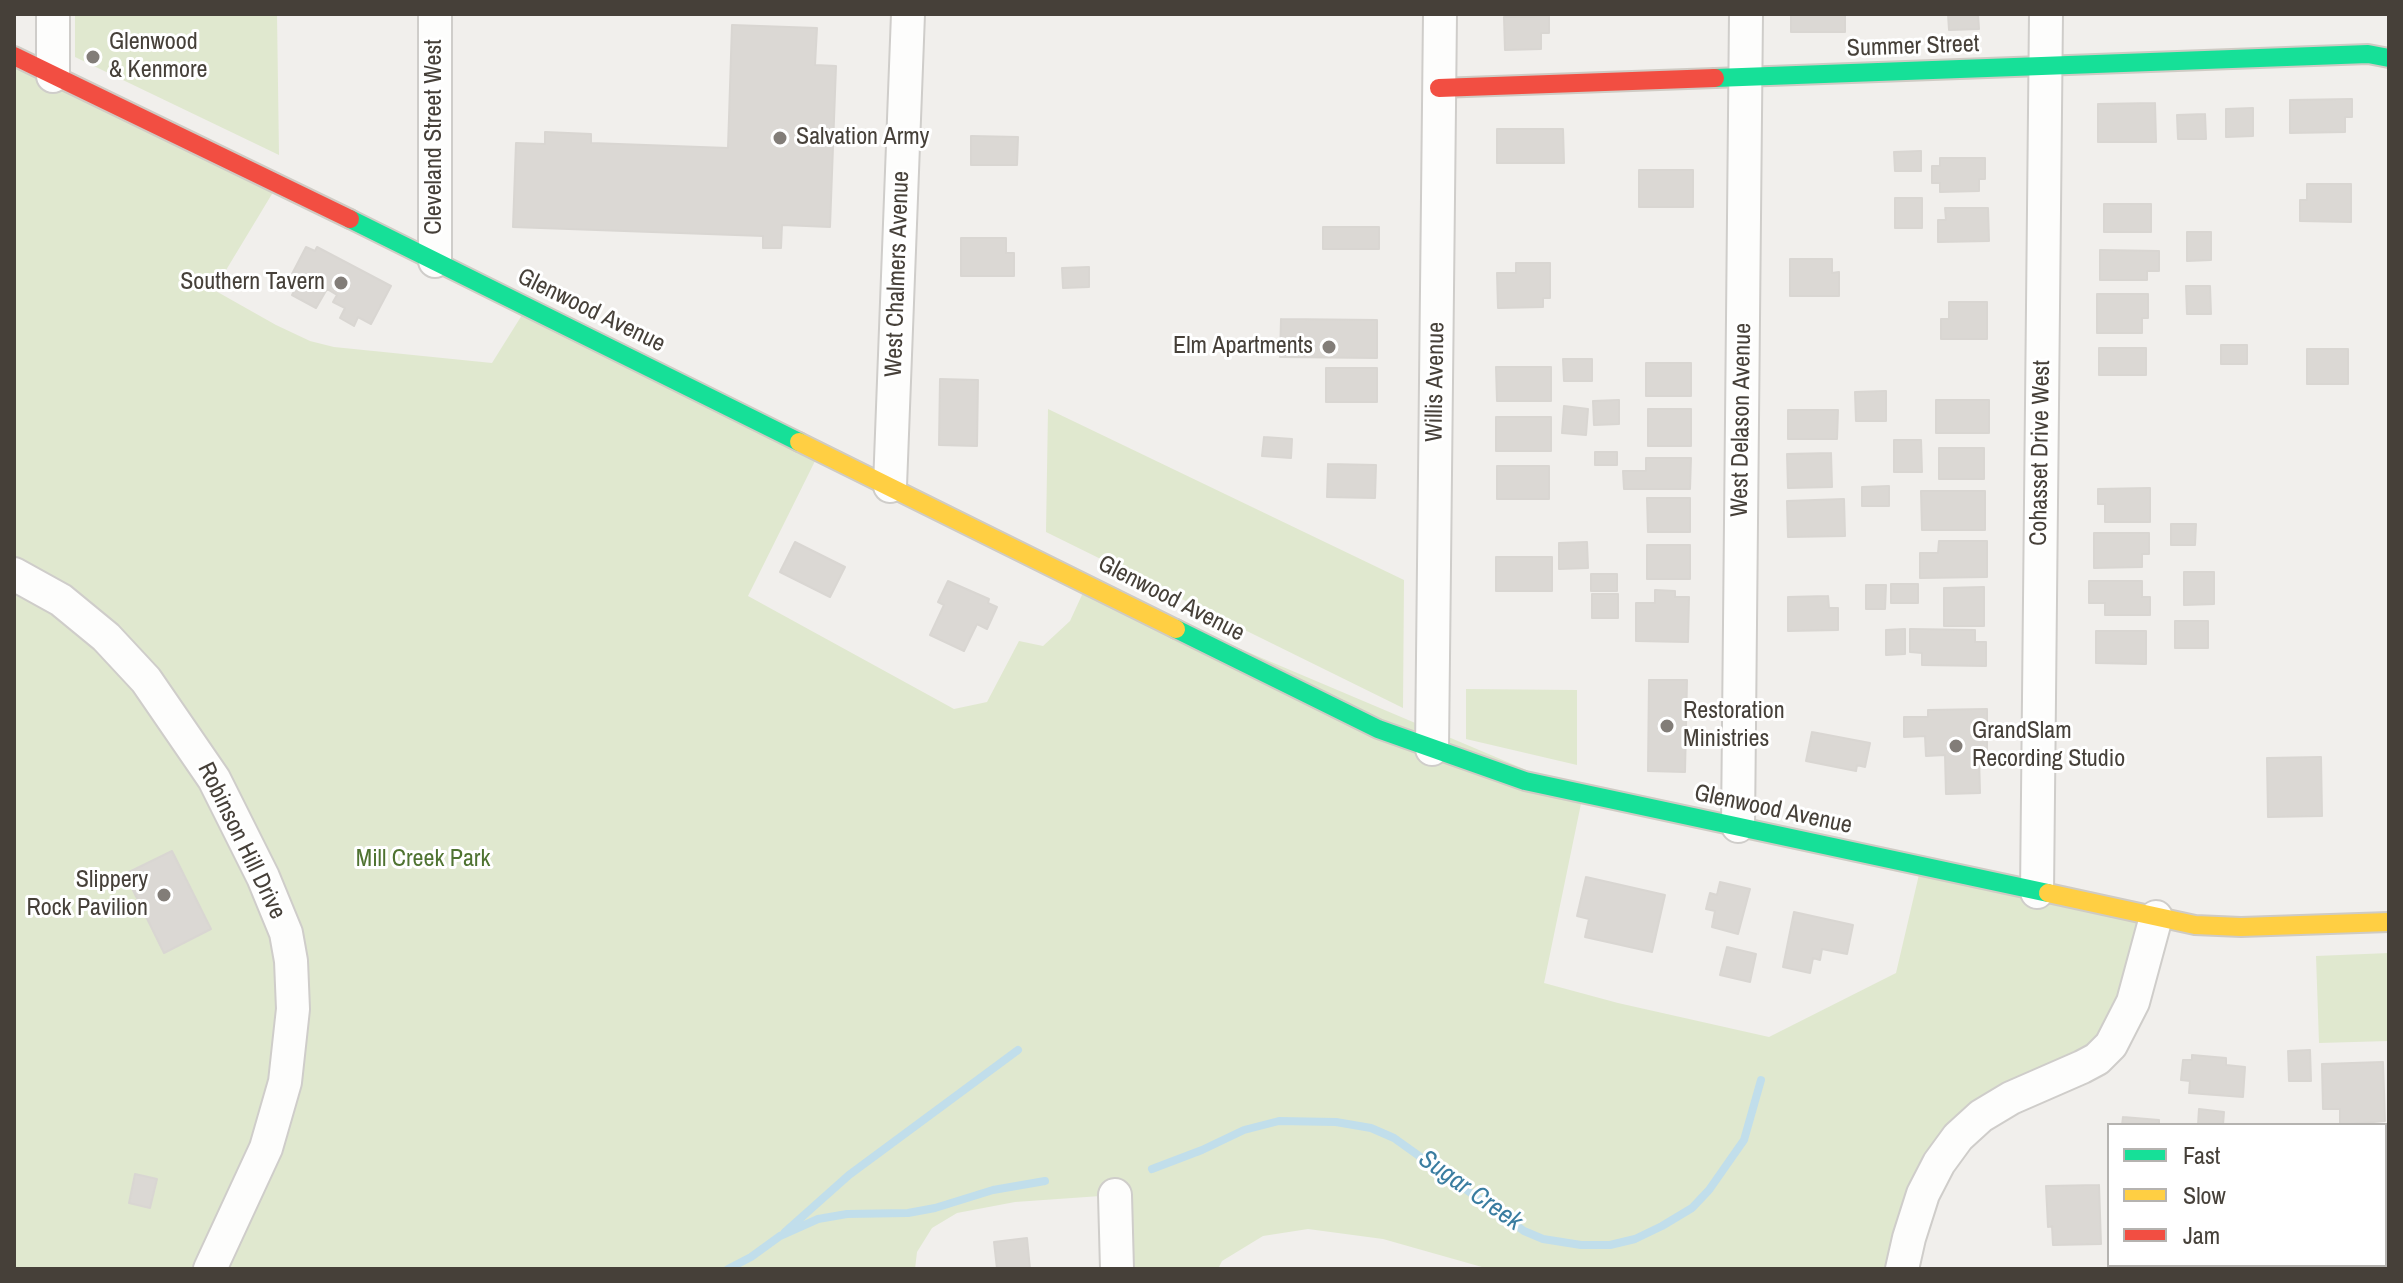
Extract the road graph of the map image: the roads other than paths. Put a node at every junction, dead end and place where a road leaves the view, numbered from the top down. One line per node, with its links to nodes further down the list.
1 (53, 14): 10 (street)
2 (435, 14): 13 (street, Cleveland Street West)
3 (908, 14): 14 (street, West Chalmers Avenue)
4 (1440, 14): 12 (street, Willis Avenue)
5 (1746, 14): 11 (street, West Delason Avenue)
6 (2046, 14): 9 (street, Cohasset Drive West)
7 (14, 56): 10 (main road, Glenwood Avenue)
8 (2389, 58): 9 (main road, Summer Street)
9 (2045, 67): 11 (main road, Summer Street); 18 (street, Cohasset Drive West)
10 (53, 76): 13 (main road, Glenwood Avenue)
11 (1746, 77): 12 (main road, Summer Street); 17 (street, West Delason Avenue)
12 (1439, 88): 16 (street, Willis Avenue)
13 (435, 261): 14 (main road, Glenwood Avenue)
14 (890, 486): 16 (main road, Glenwood Avenue)
15 (14, 574): 22 (street, Robinson Hill Drive)
16 (1432, 749): 17 (main road, Glenwood Avenue)
17 (1738, 826): 18 (main road, Glenwood Avenue)
18 (2037, 892): 19 (main road, Glenwood Avenue)
19 (2156, 917): 20 (main road, Glenwood Avenue); 24 (street)
20 (2389, 922)
21 (1115, 1195): 23 (street)
22 (210, 1269)
23 (1117, 1269)
24 (1902, 1269)

